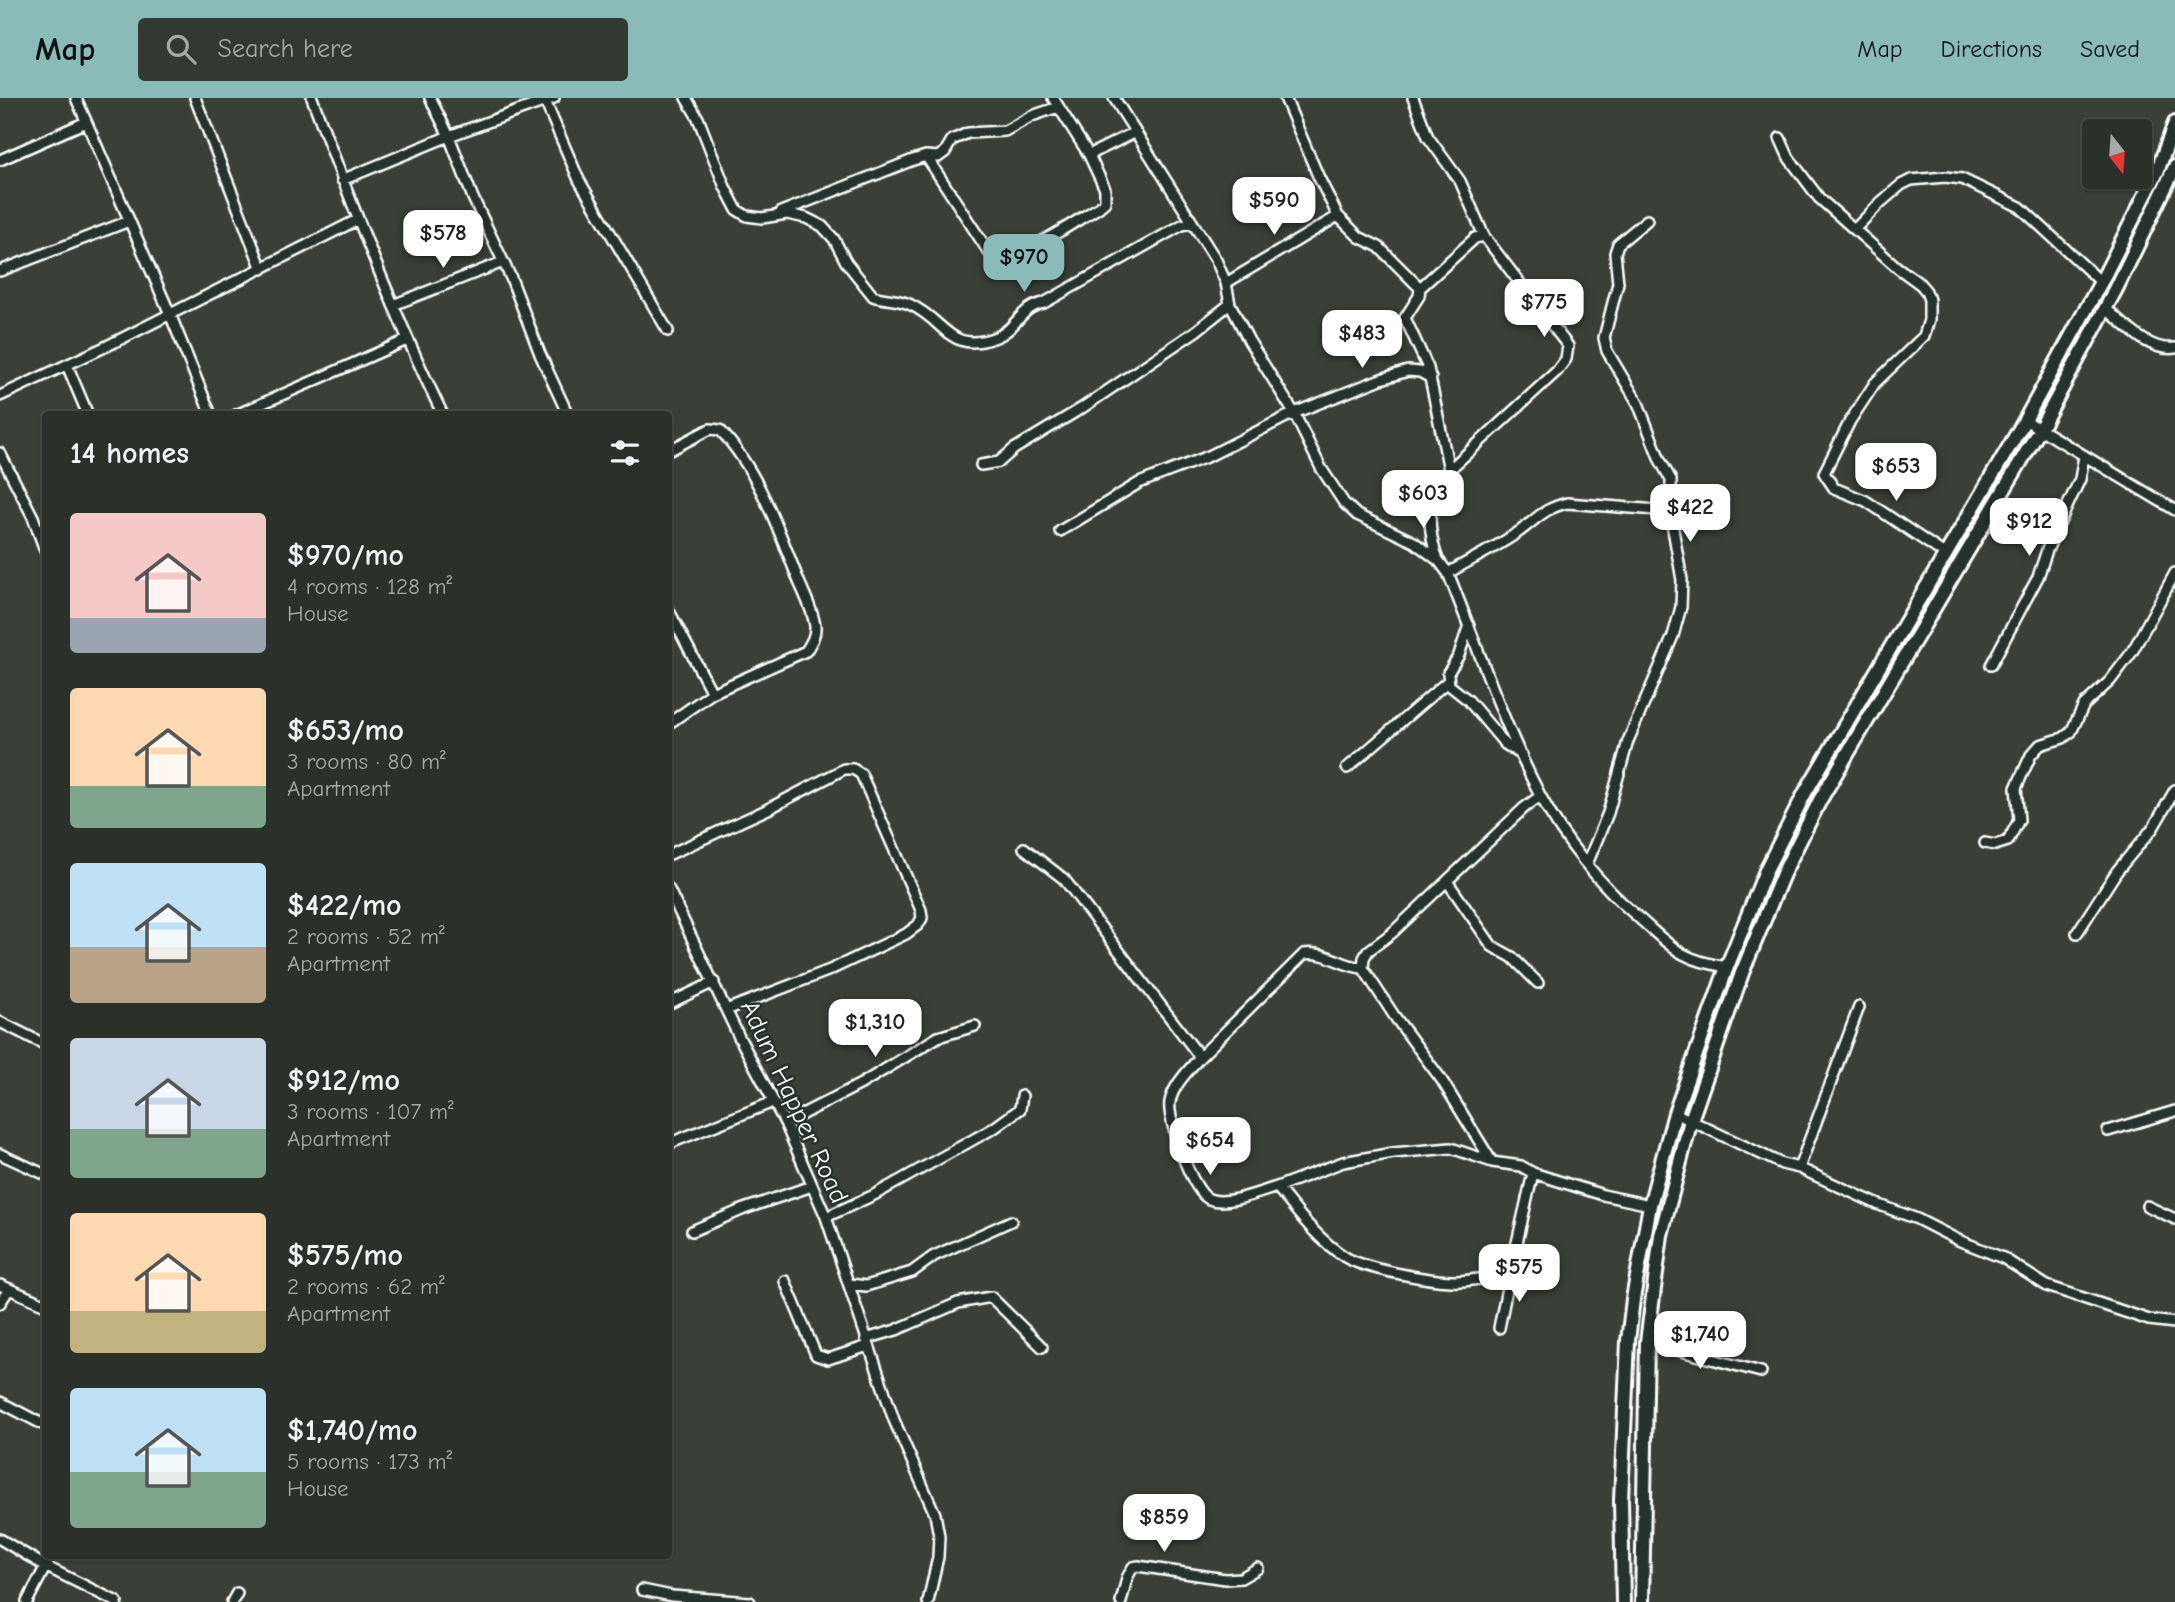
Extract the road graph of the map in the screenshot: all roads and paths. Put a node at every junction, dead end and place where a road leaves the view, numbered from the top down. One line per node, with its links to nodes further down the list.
1 (76, 98): 12 (street)
2 (195, 98): 31 (street)
3 (312, 98): 21 (street)
4 (430, 98): 15 (street)
5 (686, 98): 22 (street)
6 (1114, 98): 14 (street)
7 (1285, 98): 23 (street)
8 (1413, 98): 29 (street)
9 (549, 100): 10 (street); 40 (street)
10 (531, 101): 15 (street)
11 (1055, 102): 17 (street); 18 (street)
12 (86, 122): 19 (street); 26 (street)
13 (2175, 123): 33 (street)
14 (1135, 132): 17 (street); 27 (street)
15 (449, 136): 21 (street); 30 (street)
16 (1780, 138): 28 (street)
17 (1089, 155): 18 (street)
18 (926, 156): 22 (street)
19 (0, 160)
20 (2175, 167): 38 (street)
21 (342, 180): 24 (street)
22 (775, 215): 27 (street)
23 (1338, 216): 34 (street); 35 (street)
24 (357, 220): 31 (street); 37 (street)
25 (1647, 220): 60 (street)
26 (129, 221): 32 (street); 39 (street)
27 (1192, 223): 34 (street)
28 (1855, 229): 33 (street); 63 (street)
29 (1484, 236): 35 (street); 58 (street)
30 (503, 262): 37 (street); 50 (street)
31 (262, 269): 39 (street)
32 (0, 271)
33 (2101, 282): 52 (street)
34 (1226, 283): 36 (street)
35 (1420, 288): 44 (street)
36 (1230, 304): 51 (street); 57 (street)
37 (393, 305): 41 (street)
38 (2105, 308): 42 (street); 53 (street)
39 (170, 314): 43 (street); 47 (street)
40 (668, 331)
41 (407, 340): 48 (street); 49 (street)
42 (2175, 348)
43 (67, 365): 45 (street); 46 (street)
44 (1430, 378): 51 (street); 58 (street)
45 (0, 396)
46 (86, 411)
47 (209, 411)
48 (245, 411)
49 (441, 411)
50 (566, 411)
51 (1294, 413): 61 (street); 64 (street)
52 (2025, 420): 53 (street); 63 (street)
53 (2040, 429): 56 (street); 99 (street)
54 (672, 449): 71 (street)
55 (0, 453): 62 (street)
56 (2084, 456): 59 (street); 69 (street)
57 (981, 465)
58 (1449, 470): 64 (street)
59 (2175, 510)
60 (1670, 511): 65 (street); 80 (street)
61 (1060, 531)
62 (42, 537)
63 (1946, 555): 84 (street)
64 (1438, 561): 65 (street)
65 (1448, 573): 68 (street)
66 (2175, 573): 77 (street)
67 (672, 617): 71 (street)
68 (1469, 625): 70 (street); 73 (street)
69 (1991, 665)
70 (1448, 681): 73 (street); 74 (street)
71 (712, 693): 72 (street)
72 (672, 721)
73 (1522, 755): 76 (street)
74 (1347, 768)
75 (2175, 790): 83 (street)
76 (1540, 796): 80 (street); 81 (street)
77 (1985, 843)
78 (1024, 848): 94 (street)
79 (672, 853): 90 (street)
80 (1587, 864): 84 (street)
81 (1447, 881): 85 (street); 87 (street)
82 (672, 896): 86 (street, Adum Happer Road)
83 (2077, 933)
84 (1727, 967): 98 (street)
85 (1363, 968): 94 (street); 104 (street)
86 (714, 982): 88 (street); 90 (street, Adum Happer Road)
87 (1538, 984)
88 (672, 1002)
89 (1859, 1007): 105 (street)
90 (726, 1010): 96 (street, Adum Happer Road)
91 (0, 1022): 93 (street)
92 (975, 1026): 100 (street)
93 (42, 1043)
94 (1200, 1057): 109 (street)
95 (1023, 1096): 112 (street)
96 (773, 1102): 100 (street, Adum Happer Road); 102 (street)
97 (2175, 1111): 101 (street)
98 (1675, 1113): 99 (street); 110 (street)
99 (1691, 1120): 105 (street); 124 (street)
100 (785, 1123): 108 (street, Adum Happer Road)
101 (2108, 1131)
102 (672, 1142)
103 (0, 1154): 106 (street)
104 (1492, 1162): 107 (street); 109 (street)
105 (1799, 1168): 122 (street)
106 (42, 1173)
107 (1534, 1173): 110 (street); 116 (street)
108 (812, 1186): 112 (street, Adum Happer Road); 115 (street)
109 (1277, 1187): 116 (street)
110 (1650, 1205): 130 (street)
111 (2147, 1206): 113 (street)
112 (826, 1217): 118 (street, Adum Happer Road)
113 (2175, 1219)
114 (1011, 1221): 118 (street)
115 (692, 1231)
116 (1510, 1273): 123 (street)
117 (785, 1281): 125 (street)
118 (850, 1284): 125 (street, Adum Happer Road)
119 (5, 1287): 120 (street); 121 (street)
120 (0, 1303)
121 (42, 1303)
122 (2175, 1323)
123 (1499, 1328)
124 (1647, 1342): 127 (street); 131 (street)
125 (867, 1343): 126 (street); 141 (street, Adum Happer Road)
126 (1042, 1347)
127 (1761, 1372)
128 (0, 1402): 129 (street)
129 (42, 1424)
130 (1621, 1500): 131 (street); 143 (street)
131 (1642, 1500): 144 (street)
132 (0, 1539): 134 (street)
133 (49, 1559): 134 (street)
134 (45, 1566): 138 (street); 139 (street)
135 (1258, 1568): 142 (street)
136 (642, 1590): 137 (street)
137 (733, 1601): 140 (street)
138 (27, 1602)
139 (117, 1602)
140 (750, 1602)
141 (928, 1602)
142 (1121, 1602)
143 (1623, 1602)
144 (1642, 1602)

